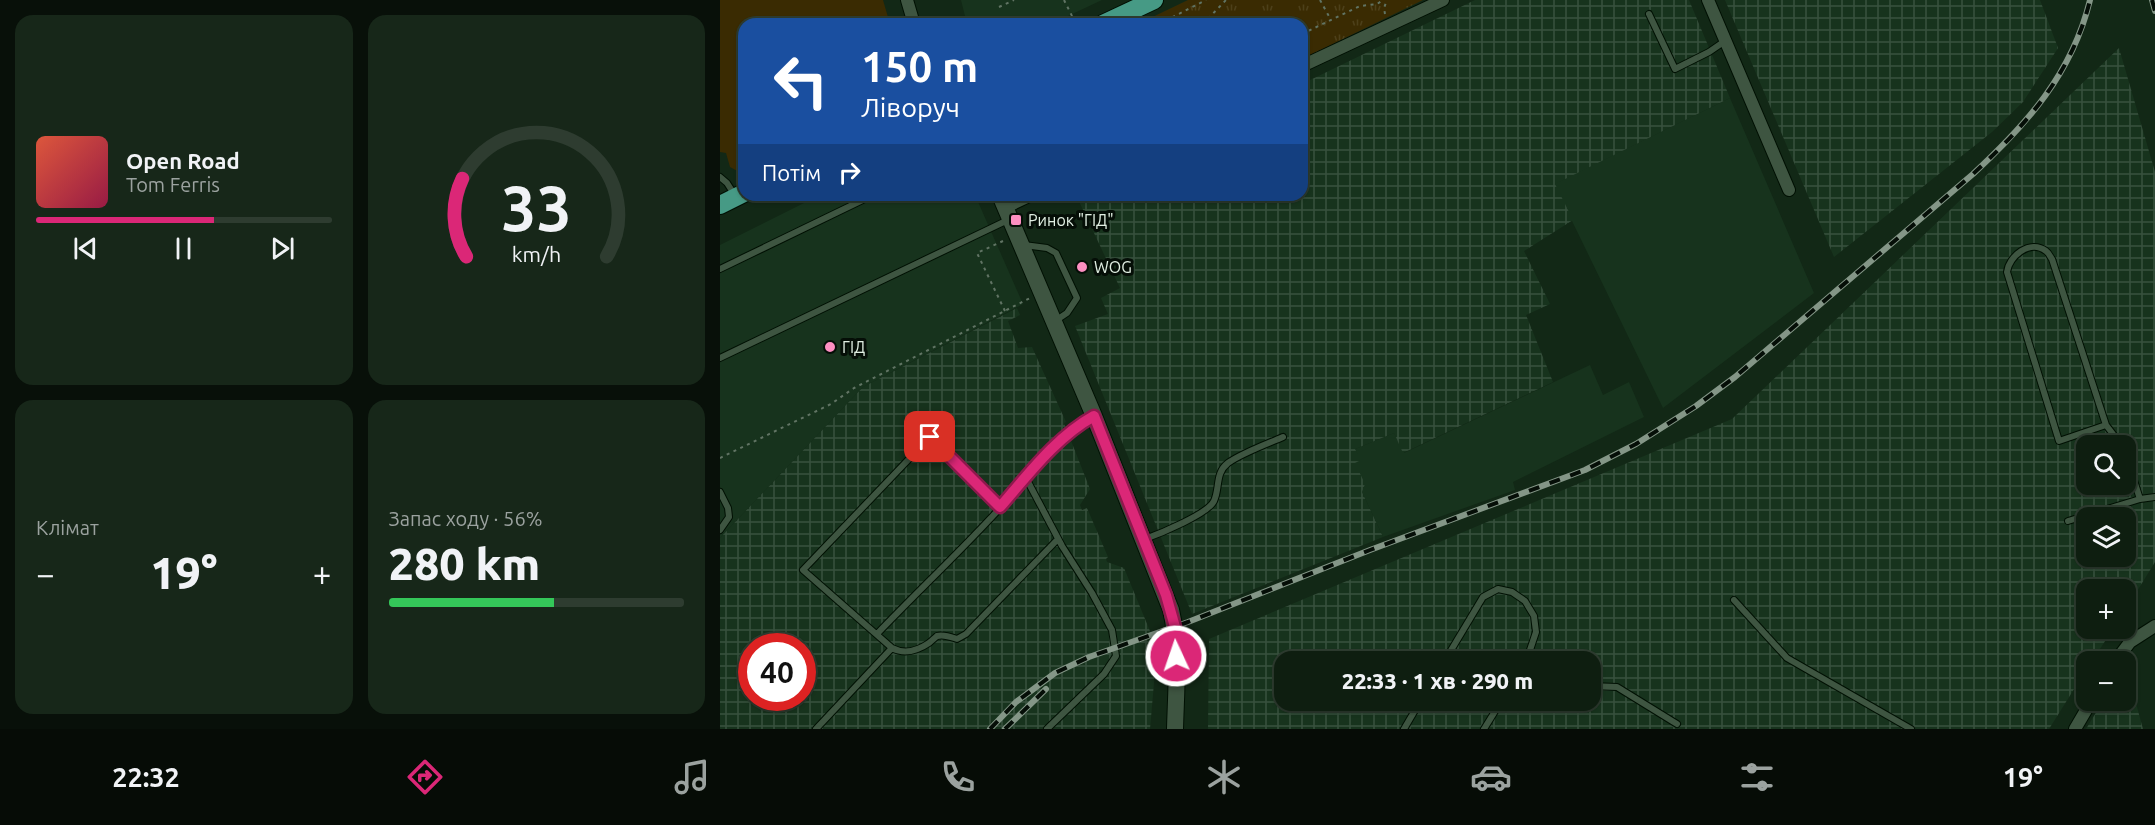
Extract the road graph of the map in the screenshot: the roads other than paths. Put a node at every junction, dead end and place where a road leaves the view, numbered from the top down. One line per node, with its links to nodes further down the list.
1 (907, 0): 6 (street)
2 (1154, 0): 7 (main road)
3 (1441, 0): 9 (street)
4 (1708, 0): 8 (street)
5 (1649, 14): 8 (lane)
6 (912, 18)
7 (1115, 18)
8 (1725, 40): 12 (street)
9 (1308, 63)
10 (720, 169): 13 (lane)
11 (720, 177): 13 (lane)
12 (1790, 190)
13 (731, 195)
14 (861, 201): 17 (lane)
15 (1006, 207): 16 (street); 19 (lane)
16 (1023, 245): 18 (street); 18 (lane)
17 (720, 269)
18 (1055, 322): 20 (street)
19 (720, 358)
20 (1094, 416): 24 (lane); 33 (street)
21 (2106, 425): 21 (lane); 22 (lane)
22 (2114, 435)
23 (1283, 437): 33 (lane)
24 (1026, 478): 29 (lane); 32 (lane)
25 (2136, 487): 28 (lane)
26 (720, 492): 31 (lane)
27 (2155, 497): 28 (lane)
28 (2140, 499): 30 (lane)
29 (1000, 507): 36 (lane); 36 (lane)
30 (2067, 521)
31 (720, 530)
32 (1058, 539): 37 (lane); 47 (lane)
33 (1144, 539): 48 (street)
34 (1734, 600): 51 (lane)
35 (2155, 626): 40 (street)
36 (877, 634): 37 (lane)
37 (892, 648): 46 (lane)
38 (1451, 651): 39 (lane)
39 (1530, 651)
40 (2123, 651)
41 (1601, 687): 45 (lane)
42 (1415, 711): 49 (lane)
43 (1495, 711): 50 (lane)
44 (2086, 711): 52 (street)
45 (1677, 724)
46 (816, 729)
47 (1047, 729)
48 (1175, 729)
49 (1404, 729)
50 (1484, 729)
51 (1911, 729)
52 (2075, 729)

